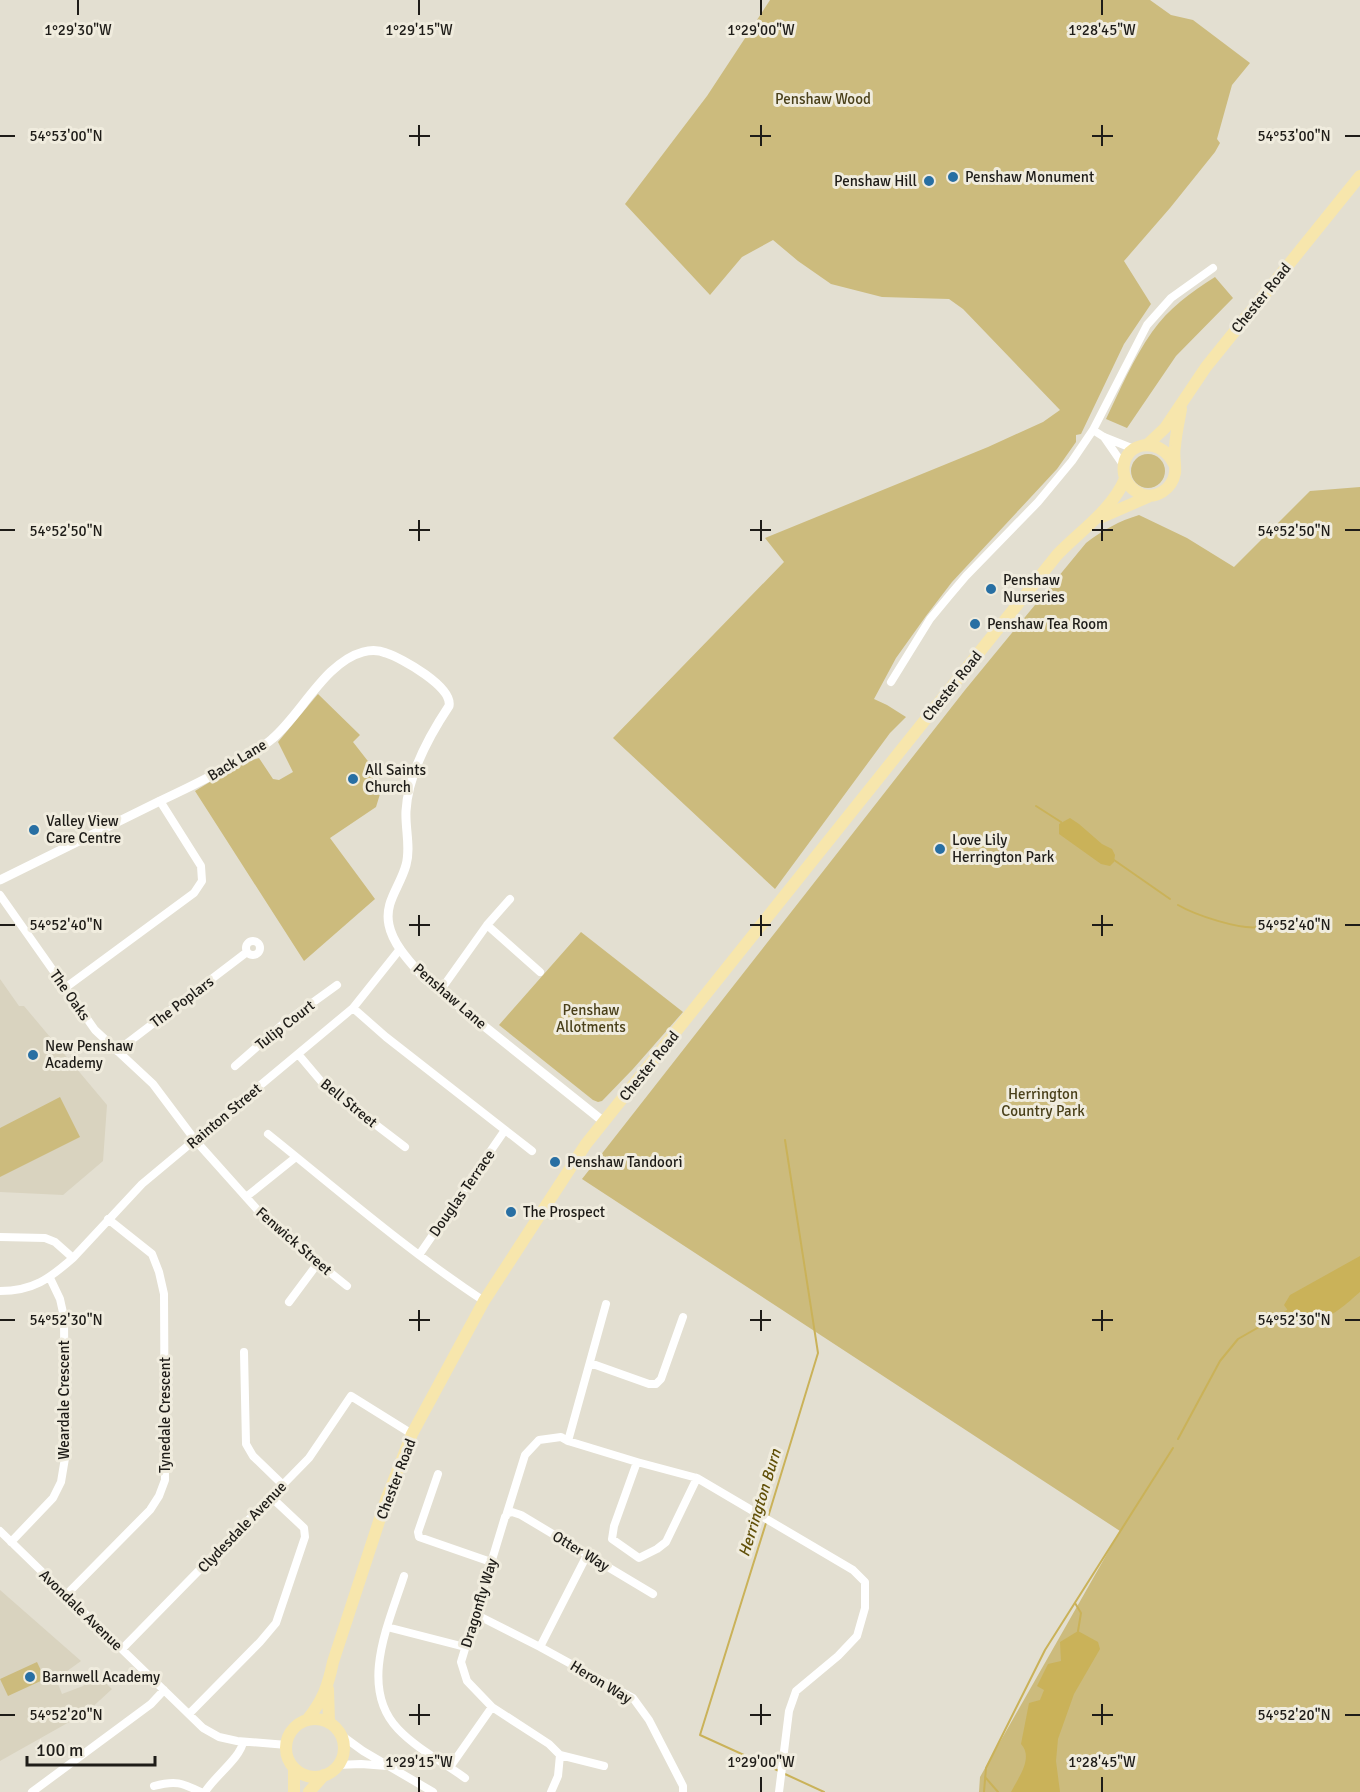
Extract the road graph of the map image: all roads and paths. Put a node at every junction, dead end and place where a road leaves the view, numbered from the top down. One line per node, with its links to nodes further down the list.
1 (1360, 176): 3 (main road, Chester Road)
2 (1213, 268): 4 (street)
3 (1181, 405): 6 (main road); 8 (main road, Chester Road)
4 (1093, 430): 5 (street); 13 (street)
5 (1104, 437): 7 (street); 9 (street)
6 (1148, 444): 7 (main road); 8 (main road)
7 (1134, 449): 9 (main road)
8 (1174, 464): 11 (main road)
9 (1124, 466): 10 (main road)
10 (1125, 479): 11 (main road); 12 (main road, Chester Road)
11 (1150, 496): 12 (main road, Chester Road)
12 (1095, 520): 31 (main road, Chester Road)
13 (891, 682)
14 (447, 694): 15 (street, Back Lane); 20 (street, Penshaw Lane)
15 (160, 801): 16 (street, Back Lane); 24 (street)
16 (0, 880)
17 (0, 895): 24 (street, The Oaks)
18 (510, 899): 19 (street)
19 (487, 925): 22 (street); 25 (street)
20 (400, 949): 25 (street, Penshaw Lane); 26 (street, Rainton Street)
21 (247, 952): 27 (street, The Poplars)
22 (540, 972)
23 (337, 986): 29 (street, Tulip Court)
24 (65, 988): 27 (street, The Oaks)
25 (440, 991): 31 (street, Penshaw Lane)
26 (353, 1008): 28 (street, Rainton Street); 32 (street)
27 (117, 1051): 30 (street, The Oaks)
28 (298, 1054): 34 (street, Rainton Street); 35 (street, Bell Street)
29 (235, 1066)
30 (153, 1084): 34 (street, Fenwick Street)
31 (604, 1122): 47 (main road, Chester Road)
32 (506, 1130): 36 (street); 41 (street, Douglas Terrace)
33 (268, 1134): 37 (street)
34 (195, 1140): 38 (street, Fenwick Street); 39 (street, Rainton Street)
35 (405, 1147)
36 (532, 1151)
37 (296, 1157): 38 (street); 41 (street)
38 (246, 1197): 43 (street, Fenwick Street)
39 (108, 1219): 42 (street, Rainton Street); 67 (street, Tynedale Crescent)
40 (0, 1237): 42 (street)
41 (419, 1255): 47 (street)
42 (73, 1258): 44 (street, Rainton Street)
43 (318, 1263): 45 (street, Fenwick Street); 48 (street)
44 (50, 1278): 46 (street, Rainton Street); 62 (street, Weardale Crescent)
45 (347, 1286)
46 (0, 1291)
47 (484, 1301): 53 (main road, Chester Road)
48 (289, 1302)
49 (606, 1304): 52 (street)
50 (683, 1317): 52 (street)
51 (244, 1352): 58 (street)
52 (590, 1362): 54 (street)
53 (412, 1434): 58 (street, Clydesdale Avenue); 73 (main road, Chester Road)
54 (568, 1441): 55 (street, Dragonfly Way); 60 (street, Dragonfly Way)
55 (637, 1462): 57 (street, Dragonfly Way); 57 (street)
56 (438, 1474): 64 (street)
57 (697, 1478): 98 (street, Dragonfly Way)
58 (283, 1485): 59 (street, Clydesdale Avenue)
59 (271, 1497): 72 (street, Clydesdale Avenue); 76 (street)
60 (506, 1515): 63 (street, Otter Way); 64 (street, Dragonfly Way)
61 (0, 1532): 62 (street, Avondale Avenue)
62 (11, 1542): 67 (street, Avondale Avenue)
63 (587, 1555): 66 (street, Otter Way); 71 (street)
64 (491, 1562): 68 (street, Dragonfly Way)
65 (404, 1576): 69 (street)
66 (653, 1594)
67 (66, 1595): 72 (street, Avondale Avenue)
68 (475, 1614): 70 (street, Dragonfly Way); 71 (street, Heron Way)
69 (387, 1627): 70 (street); 86 (street)
70 (465, 1647): 75 (street, Dragonfly Way)
71 (540, 1647): 97 (street, Heron Way)
72 (122, 1649): 74 (street, Avondale Avenue)
73 (328, 1687): 77 (main road); 78 (main road)
74 (164, 1690): 76 (street, Avondale Avenue); 91 (street)
75 (492, 1707): 82 (street, Dragonfly Way); 86 (street)
76 (189, 1714): 80 (street, Avondale Avenue)
77 (308, 1720): 78 (main road); 81 (main road)
78 (329, 1723): 79 (main road)
79 (341, 1735): 83 (main road); 85 (street)
80 (243, 1742): 81 (street, Avondale Avenue); 92 (street)
81 (287, 1745): 87 (main road)
82 (560, 1755): 84 (street); 96 (street)
83 (337, 1766): 85 (street); 88 (main road)
84 (604, 1766)
85 (392, 1767): 95 (street)
86 (450, 1767): 89 (street)
87 (294, 1768): 88 (main road); 93 (main road)
88 (324, 1775): 94 (main road)
89 (465, 1778)
90 (154, 1786): 92 (street)
91 (32, 1792)
92 (203, 1792)
93 (294, 1792)
94 (309, 1792)
95 (434, 1792)
96 (551, 1792)
97 (683, 1792)
98 (779, 1792)

